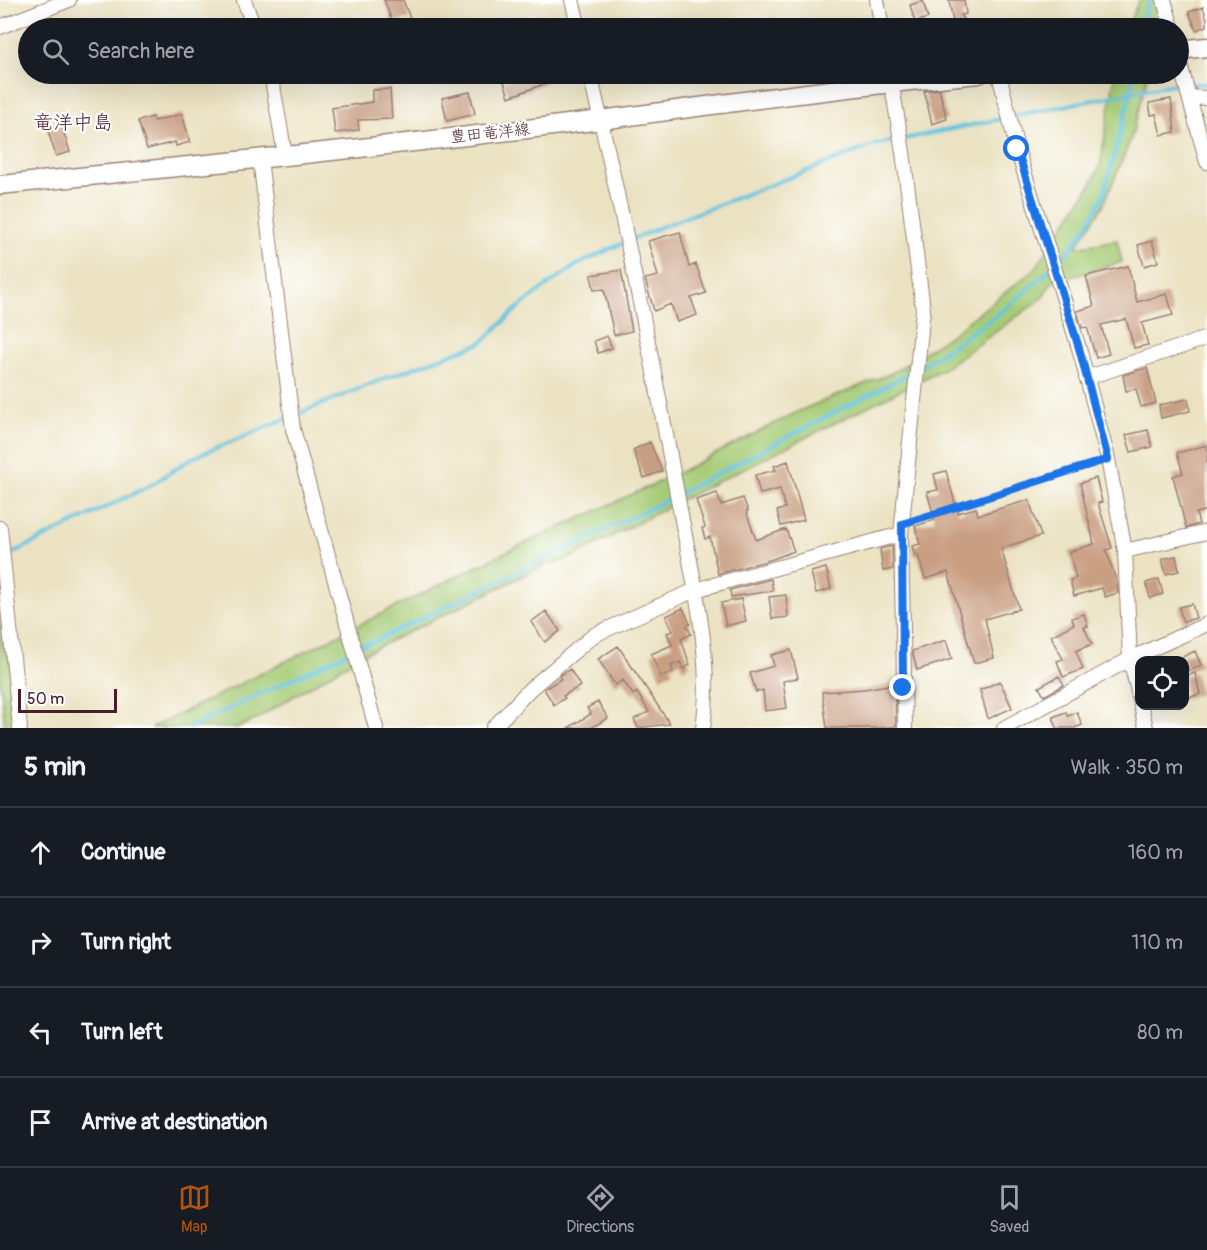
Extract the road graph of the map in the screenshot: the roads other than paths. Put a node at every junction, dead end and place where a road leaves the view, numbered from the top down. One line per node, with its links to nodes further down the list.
1 (69, 0): 7 (street)
2 (572, 0): 3 (street); 9 (street)
3 (585, 0)
4 (877, 0): 10 (street)
5 (246, 1): 8 (street)
6 (1166, 2): 11 (street)
7 (23, 18)
8 (251, 18)
9 (576, 18)
10 (880, 18)
11 (1170, 18)
12 (18, 20): 13 (street)
13 (0, 27)
14 (1207, 47): 15 (main road)
15 (1189, 49)
16 (272, 84): 25 (street)
17 (592, 84): 24 (street)
18 (849, 84): 24 (main road, 豊田竜洋線)
19 (891, 84): 32 (street)
20 (1001, 84): 30 (street)
21 (1186, 84): 22 (street)
22 (1189, 98): 23 (street); 27 (street)
23 (1207, 98)
24 (600, 120): 25 (main road, 豊田竜洋線); 36 (street)
25 (285, 155): 26 (main road, 豊田竜洋線)
26 (260, 159): 28 (main road, 豊田竜洋線); 42 (street)
27 (1207, 162)
28 (0, 185)
29 (1207, 338): 30 (street)
30 (1086, 378): 35 (street)
31 (0, 528): 34 (street)
32 (901, 529): 36 (street); 45 (street)
33 (1207, 532): 35 (street)
34 (1, 545): 41 (street)
35 (1125, 551): 38 (street)
36 (695, 590): 43 (street); 44 (street)
37 (1207, 624): 38 (street)
38 (1130, 659): 39 (street); 46 (street)
39 (1135, 680)
40 (1142, 710): 47 (street)
41 (20, 728)
42 (376, 728)
43 (493, 728)
44 (703, 728)
45 (905, 728)
46 (1004, 728)
47 (1146, 728)

